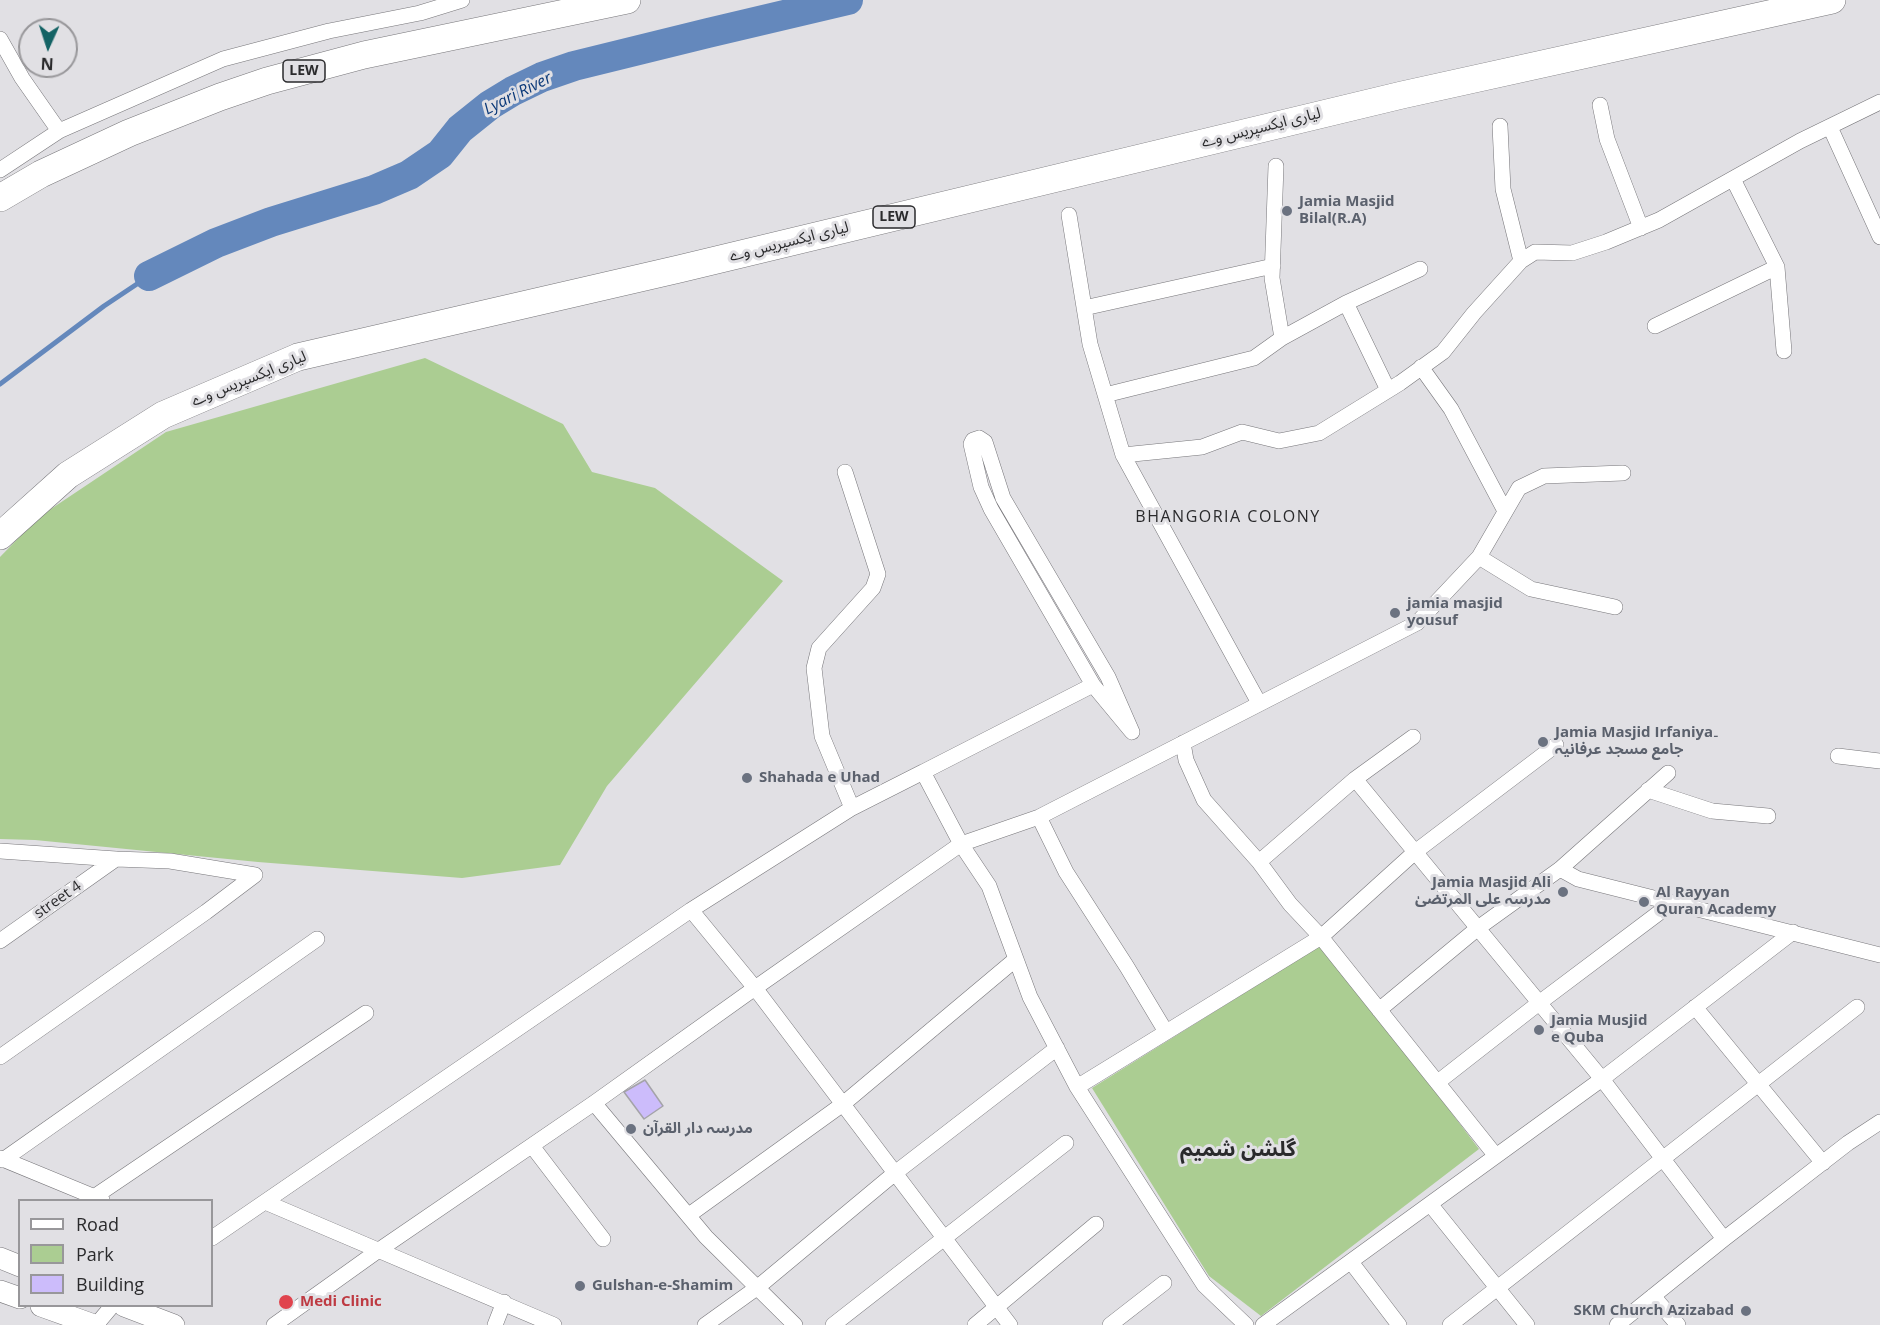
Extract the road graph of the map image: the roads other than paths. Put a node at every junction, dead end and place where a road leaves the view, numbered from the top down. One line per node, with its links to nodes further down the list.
1 (462, 0): 9 (street)
2 (627, 0): 13 (highway, LEW)
3 (1832, 0): 33 (highway, لیاری ایکسپریس وے / LEW)
4 (0, 39): 9 (street)
5 (1880, 102): 8 (street)
6 (1600, 105): 15 (street)
7 (1500, 126): 17 (street)
8 (1830, 127): 12 (street); 16 (street)
9 (59, 132): 11 (street)
10 (1276, 166): 18 (street)
11 (0, 170)
12 (1733, 179): 15 (street); 19 (street)
13 (0, 198)
14 (1069, 215): 22 (street)
15 (1641, 228): 17 (street)
16 (1880, 237)
17 (1521, 261): 26 (street)
18 (1273, 266): 22 (street); 24 (street)
19 (1777, 267): 23 (street); 25 (street)
20 (1420, 269): 21 (street)
21 (1346, 303): 24 (street); 27 (street)
22 (1084, 308): 28 (street)
23 (1655, 326)
24 (1282, 338): 28 (street)
25 (1784, 351)
26 (1421, 367): 27 (street); 32 (street)
27 (1388, 390): 29 (street)
28 (1105, 395): 29 (street)
29 (1123, 455): 37 (street)
30 (845, 472): 47 (street)
31 (1623, 473): 32 (street)
32 (1505, 511): 34 (street)
33 (0, 536)
34 (1479, 556): 35 (street); 37 (street)
35 (1615, 607)
36 (1093, 685): 36 (street); 43 (street)
37 (1259, 703): 39 (street)
38 (1413, 737): 45 (street)
39 (1183, 743): 49 (street); 54 (street)
40 (1556, 744): 52 (street)
41 (1838, 756): 42 (street)
42 (1880, 761)
43 (923, 772): 47 (street); 50 (street)
44 (1668, 773): 46 (street)
45 (1355, 779): 52 (street); 54 (street)
46 (1648, 790): 48 (street); 55 (street)
47 (852, 807): 57 (street)
48 (1768, 816)
49 (1039, 817): 50 (street); 71 (street)
50 (961, 844): 64 (street); 65 (street)
51 (0, 851): 53 (street)
52 (1415, 852): 58 (street); 60 (street)
53 (116, 859): 62 (street, street 4); 73 (street)
54 (1259, 862): 60 (street)
55 (1560, 869): 56 (street); 58 (street)
56 (1672, 903): 59 (street); 66 (street)
57 (691, 910): 65 (street); 89 (street)
58 (1478, 928): 66 (street); 69 (street)
59 (1793, 932): 63 (street); 67 (street)
60 (1321, 937): 69 (street); 71 (street)
61 (317, 939): 85 (street)
62 (0, 941)
63 (1880, 955)
64 (1016, 959): 72 (street); 79 (street)
65 (755, 988): 78 (street); 79 (street)
66 (1539, 1003): 74 (street); 75 (street)
67 (1695, 1007): 74 (street); 76 (street)
68 (1857, 1007): 76 (street)
69 (1379, 1010): 75 (street)
70 (366, 1012): 88 (street)
71 (1166, 1032): 77 (street)
72 (1057, 1048): 77 (street); 87 (street)
73 (0, 1057)
74 (1602, 1079): 83 (street); 84 (street)
75 (1438, 1082): 83 (street)
76 (1757, 1085): 84 (street); 86 (street)
77 (1077, 1087): 123 (street)
78 (594, 1103): 82 (street); 91 (street)
79 (843, 1104): 87 (street); 91 (street)
80 (1880, 1122): 86 (street)
81 (1066, 1143): 94 (street)
82 (532, 1146): 95 (street); 97 (street)
83 (1496, 1156): 90 (street)
84 (1662, 1158): 96 (street); 103 (street)
85 (2, 1159): 88 (street)
86 (1823, 1163): 96 (street)
87 (895, 1173): 94 (street); 102 (street)
88 (98, 1199)
89 (265, 1202): 93 (street); 97 (street)
90 (1430, 1204): 99 (street); 103 (street)
91 (689, 1215): 102 (street)
92 (1096, 1224): 111 (street)
93 (213, 1237)
94 (944, 1238): 111 (street); 119 (street)
95 (603, 1239)
96 (1724, 1239): 105 (street)
97 (379, 1250): 107 (street); 114 (street)
98 (0, 1258): 100 (main road)
99 (1351, 1262): 124 (street); 125 (street)
100 (18, 1265)
101 (1164, 1283): 122 (street)
102 (758, 1287): 117 (street); 118 (street)
103 (1497, 1288): 126 (street); 127 (street)
104 (0, 1291): 106 (main road)
105 (1653, 1296): 128 (street); 129 (street)
106 (18, 1297)
107 (504, 1302): 115 (street); 116 (street)
108 (46, 1307): 112 (main road)
109 (110, 1307): 112 (street)
110 (129, 1307): 113 (main road)
111 (997, 1307): 120 (street); 121 (street)
112 (95, 1325)
113 (174, 1325)
114 (274, 1325)
115 (495, 1325)
116 (554, 1325)
117 (705, 1325)
118 (795, 1325)
119 (833, 1325)
120 (975, 1325)
121 (1010, 1325)
122 (1110, 1325)
123 (1246, 1325)
124 (1263, 1325)
125 (1399, 1325)
126 (1450, 1325)
127 (1527, 1325)
128 (1617, 1325)
129 (1678, 1325)

